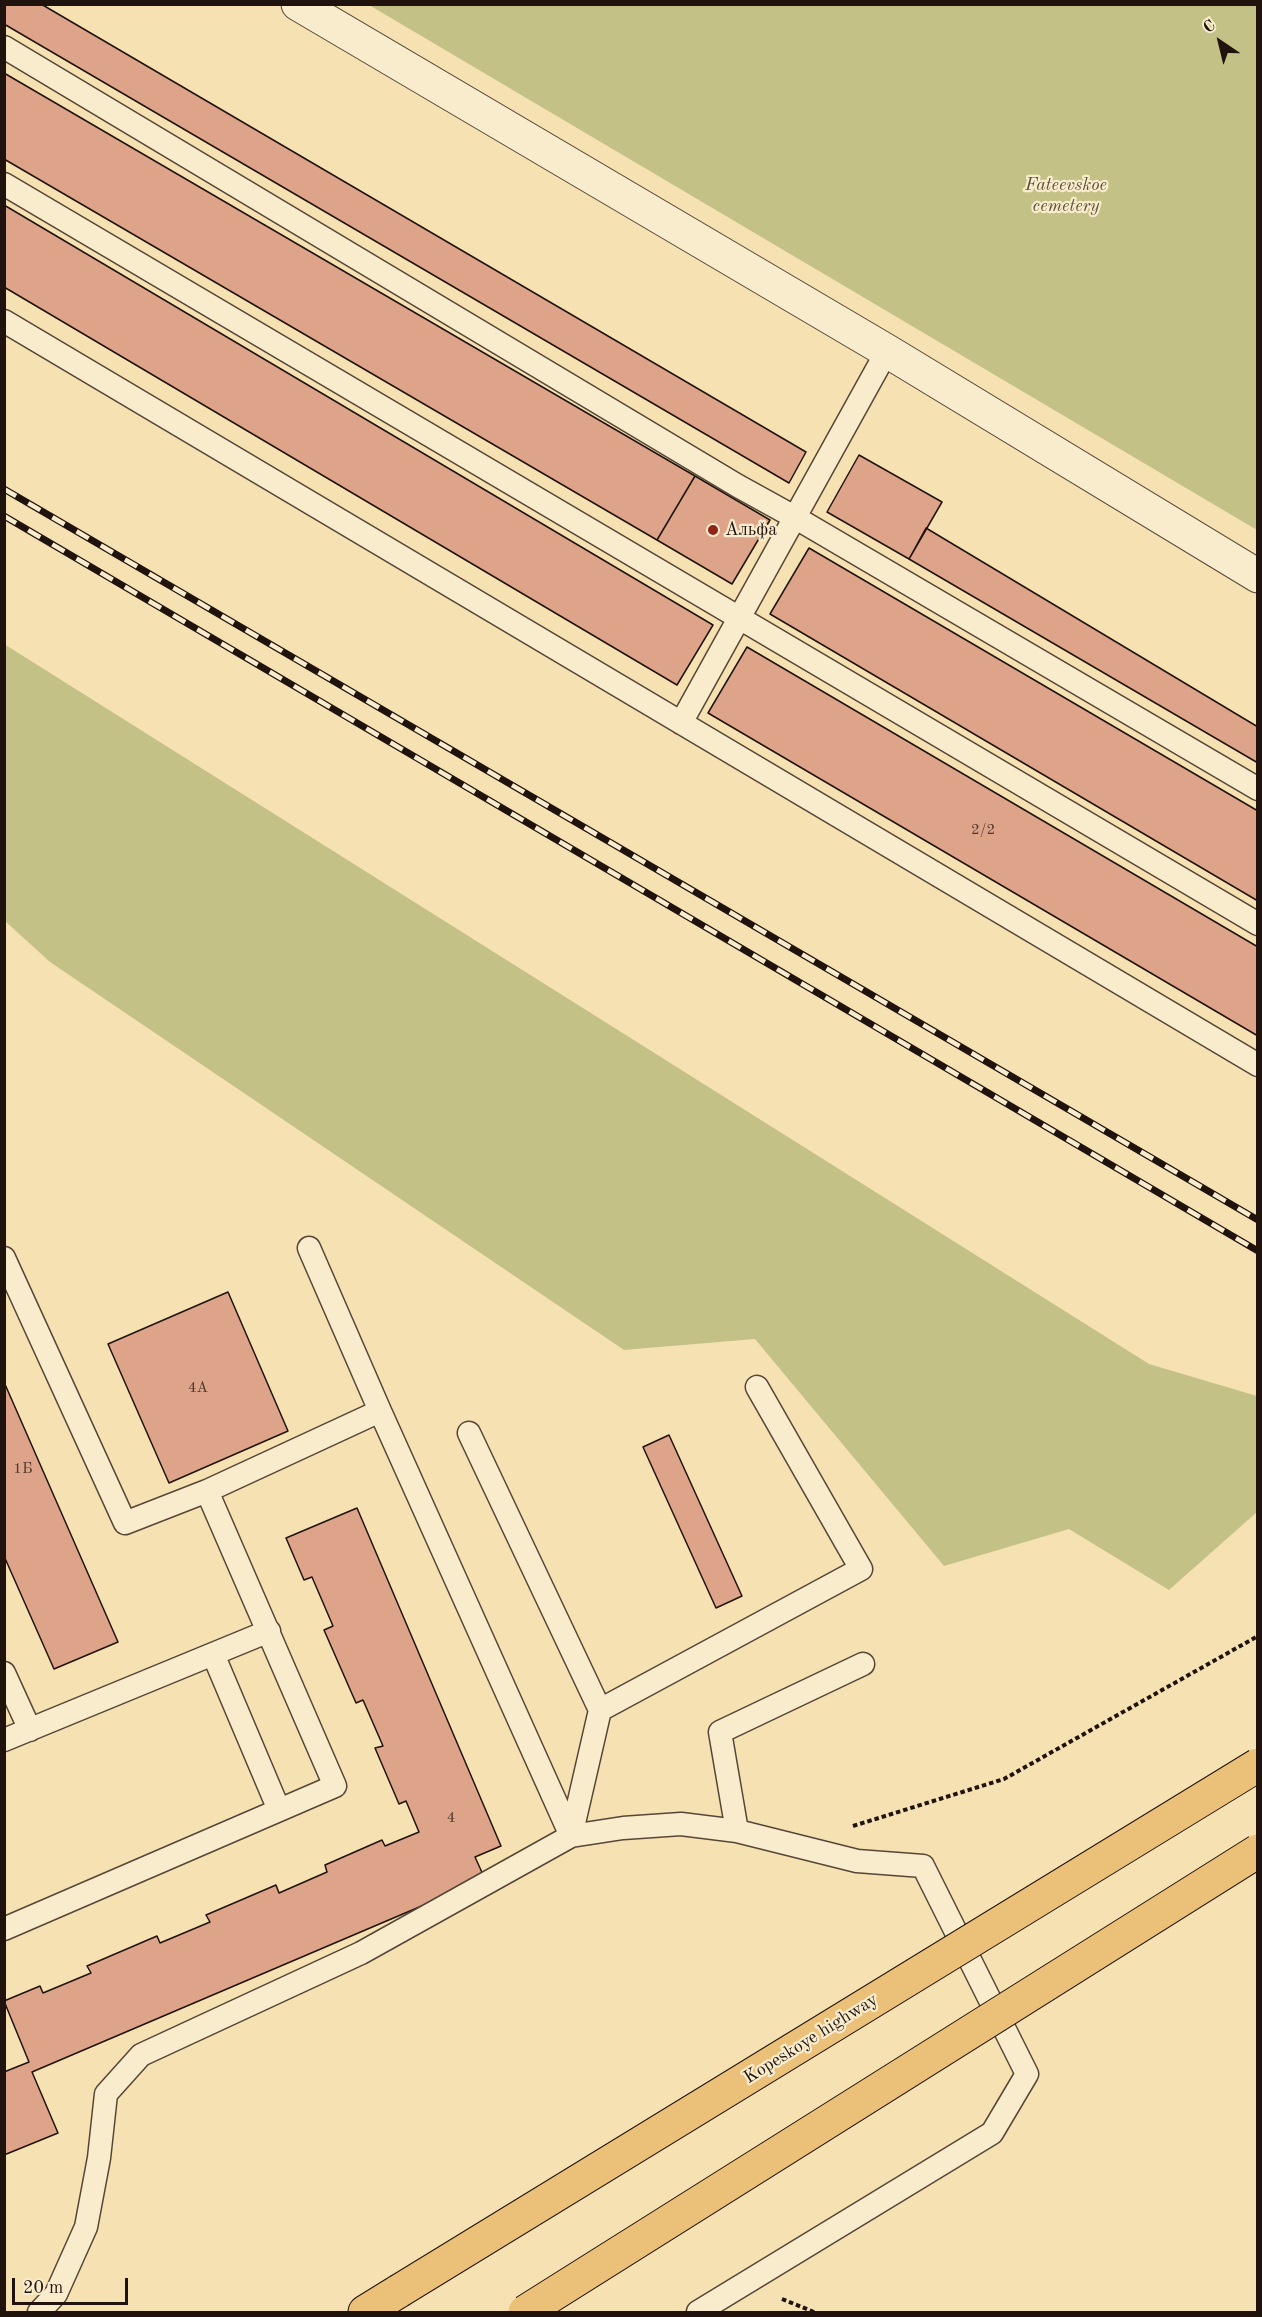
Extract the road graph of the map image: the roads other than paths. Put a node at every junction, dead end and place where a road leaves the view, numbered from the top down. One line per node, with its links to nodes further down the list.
1 (298, 4): 5 (street)
2 (4, 47): 6 (lane)
3 (4, 184): 8 (lane)
4 (4, 321): 9 (lane)
5 (887, 351): 6 (lane); 7 (street)
6 (796, 518): 8 (lane); 10 (lane)
7 (1257, 576)
8 (740, 619): 9 (lane); 11 (lane)
9 (681, 723): 12 (lane)
10 (1257, 789)
11 (1257, 924)
12 (1257, 1065)
13 (309, 1248): 16 (lane)
14 (4, 1258): 18 (lane)
15 (757, 1387): 23 (lane)
16 (380, 1411): 18 (lane); 29 (lane)
17 (469, 1433): 23 (lane)
18 (207, 1491): 19 (lane)
19 (269, 1631): 20 (lane); 27 (lane)
20 (213, 1654): 24 (lane); 27 (lane)
21 (863, 1664): 28 (lane)
22 (4, 1673): 24 (lane)
23 (600, 1710): 29 (lane)
24 (30, 1730): 25 (lane)
25 (4, 1740)
26 (1257, 1765): 33 (main road, Kopeskoye highway, bridge)
27 (279, 1810): 31 (lane)
28 (737, 1831): 29 (lane); 35 (lane)
29 (571, 1836): 32 (lane)
30 (1257, 1851): 34 (main road, bridge)
31 (4, 1929)
32 (39, 2313)
33 (365, 2313)
34 (525, 2313)
35 (698, 2313)

